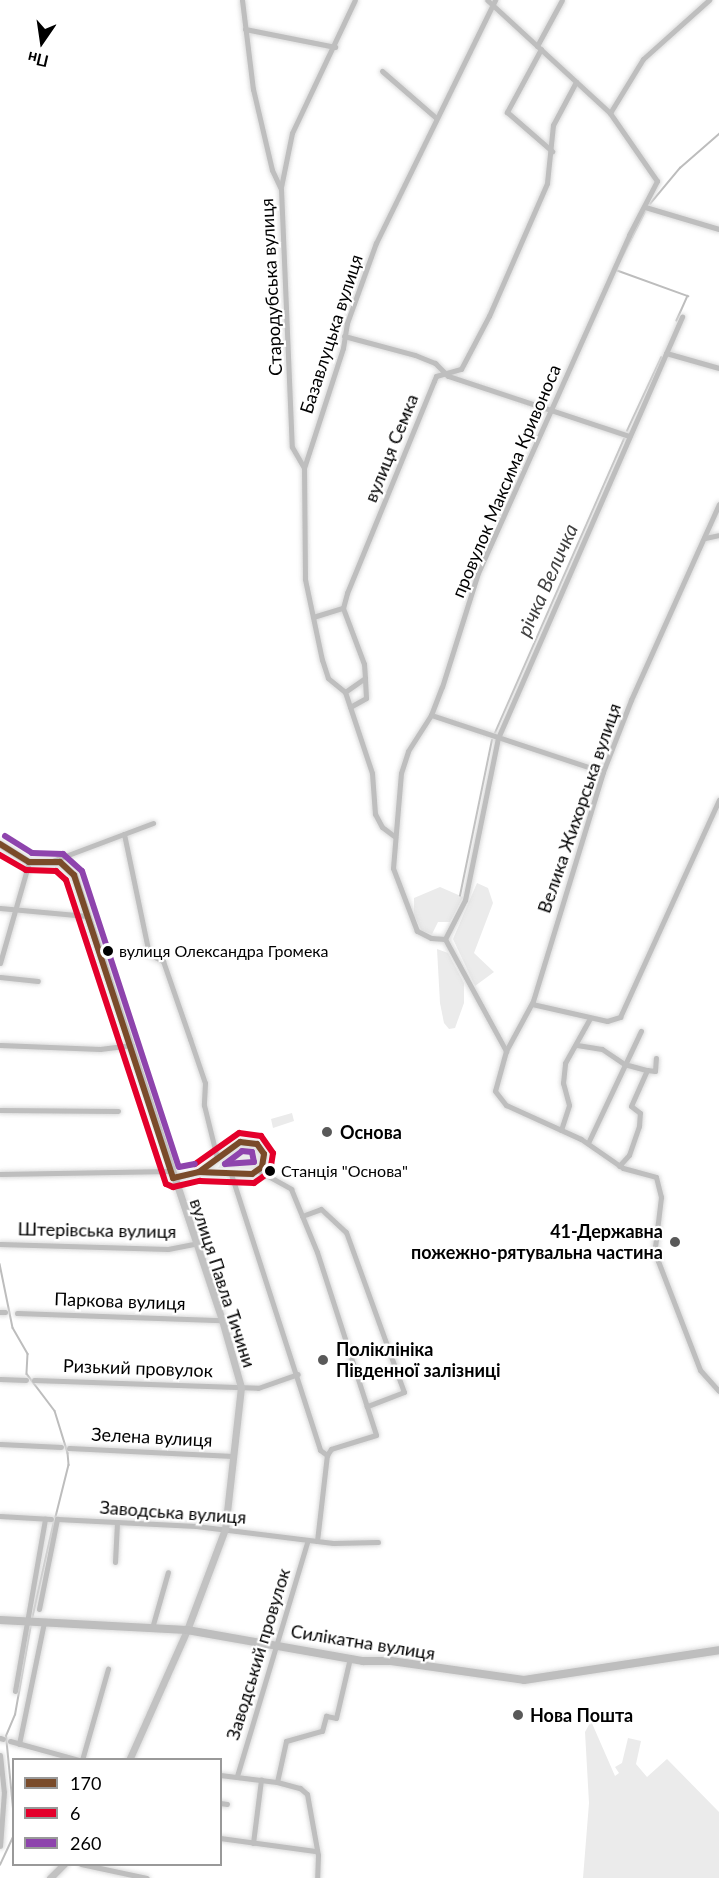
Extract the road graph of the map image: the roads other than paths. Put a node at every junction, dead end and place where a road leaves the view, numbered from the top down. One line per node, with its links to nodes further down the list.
1 (242, 0): 7 (street, Стародубська вулиця)
2 (355, 0): 8 (street)
3 (487, 0): 6 (street)
4 (562, 0): 9 (street)
5 (709, 0): 12 (street)
6 (494, 3): 9 (street); 13 (street, Базавлуцька вулиця)
7 (245, 29): 8 (street); 15 (street, Стародубська вулиця)
8 (335, 47): 15 (street)
9 (539, 47): 11 (street); 14 (street)
10 (382, 71): 13 (street)
11 (576, 82): 12 (street); 14 (street, вулиця Семка)
12 (610, 113): 16 (street, провулок Максима Кривоноса)
13 (436, 118): 19 (street, Базавлуцька вулиця)
14 (552, 151): 22 (street, вулиця Семка)
15 (281, 189): 25 (street, Стародубська вулиця)
16 (645, 207): 17 (street); 23 (street, провулок Максима Кривоноса)
17 (719, 229)
18 (682, 316): 20 (street)
19 (344, 336): 22 (street); 25 (street, Базавлуцька вулиця)
20 (666, 353): 21 (street); 24 (street)
21 (719, 368)
22 (448, 376): 23 (street); 29 (street, вулиця Семка)
23 (551, 409): 24 (street); 34 (street, провулок Максима Кривоноса)
24 (629, 436): 35 (street)
25 (304, 468): 30 (street, Базавлуцька вулиця)
26 (719, 504): 28 (street, Велика Жихорська вулиця)
27 (719, 536): 28 (street)
28 (705, 538): 36 (street, Велика Жихорська вулиця)
29 (343, 608): 30 (street); 31 (street)
30 (313, 617): 32 (street, Базавлуцька вулиця)
31 (365, 678): 32 (street); 33 (street)
32 (345, 692): 33 (street)
33 (350, 707): 40 (street)
34 (431, 715): 35 (street); 40 (street, провулок Максима Кривоноса)
35 (498, 738): 36 (street); 47 (street)
36 (603, 772): 51 (street, Велика Жихорська вулиця)
37 (719, 800): 52 (street)
38 (153, 823): 39 (street)
39 (124, 834): 42 (street); 65 (street)
40 (394, 836): 47 (street, провулок Максима Кривоноса)
41 (0, 844): 43 (main road)
42 (52, 861): 43 (main road); 46 (main road, вулиця Павла Тичини)
43 (29, 862): 45 (street)
44 (0, 908): 45 (street)
45 (16, 909): 46 (street); 48 (street)
46 (87, 916): 56 (main road, вулиця Павла Тичини)
47 (445, 939): 57 (street)
48 (0, 963)
49 (0, 978): 50 (street)
50 (39, 981)
51 (532, 1004): 52 (street); 57 (street, Велика Жихорська вулиця)
52 (592, 1018): 54 (street)
53 (641, 1031): 59 (street)
54 (577, 1044): 59 (street); 63 (street)
55 (0, 1045): 56 (street)
56 (132, 1045): 70 (main road, вулиця Павла Тичини)
57 (506, 1051): 63 (street, Велика Жихорська вулиця)
58 (656, 1058): 60 (street)
59 (624, 1064): 60 (street); 64 (street)
60 (647, 1070): 66 (street)
61 (0, 1110): 62 (street)
62 (118, 1112)
63 (561, 1130): 64 (street, Велика Жихорська вулиця)
64 (588, 1143): 66 (street, Велика Жихорська вулиця)
65 (217, 1158): 67 (street); 68 (street)
66 (619, 1166): 82 (street)
67 (199, 1172): 70 (street); 71 (street)
68 (259, 1172): 71 (street); 72 (street)
69 (0, 1174): 70 (street)
70 (172, 1174): 74 (main road, вулиця Павла Тичини)
71 (231, 1174): 77 (street)
72 (302, 1216): 83 (street); 83 (street)
73 (0, 1244): 74 (street, Штерівська вулиця)
74 (194, 1244): 76 (main road, вулиця Павла Тичини)
75 (17, 1313): 76 (street, Паркова вулиця)
76 (222, 1320): 81 (main road, вулиця Павла Тичини)
77 (298, 1374): 81 (street, Ризький провулок); 87 (street)
78 (0, 1379): 79 (street)
79 (26, 1380)
80 (34, 1380): 81 (street, Ризький провулок)
81 (240, 1387): 88 (main road, вулиця Павла Тичини)
82 (718, 1391)
83 (367, 1406): 87 (street)
84 (0, 1444): 85 (street)
85 (61, 1448)
86 (69, 1448): 88 (street, Зелена вулиця)
87 (327, 1455): 93 (street)
88 (233, 1456): 91 (main road, вулиця Павла Тичини)
89 (0, 1516): 99 (street)
90 (117, 1522): 91 (street, Заводська вулиця); 95 (street); 97 (street, Заводська вулиця)
91 (225, 1529): 92 (street, Заводська вулиця); 102 (main road, вулиця Павла Тичини)
92 (308, 1540): 93 (street, Заводська вулиця); 103 (street, Заводський провулок)
93 (317, 1541): 94 (street, Заводська вулиця)
94 (378, 1542)
95 (115, 1562)
96 (168, 1572): 101 (street)
97 (39, 1609)
98 (0, 1620): 99 (main road, Силікатна вулиця)
99 (30, 1621): 100 (main road, Силікатна вулиця); 107 (street)
100 (44, 1622): 101 (main road, Силікатна вулиця); 109 (street)
101 (152, 1628): 102 (main road, Силікатна вулиця)
102 (187, 1630): 103 (main road, Силікатна вулиця); 113 (main road, вулиця Павла Тичини)
103 (274, 1643): 105 (main road, Силікатна вулиця); 115 (street, Заводський провулок)
104 (719, 1650): 105 (main road, Силікатна вулиця)
105 (350, 1658): 117 (street)
106 (108, 1669): 112 (street)
107 (15, 1692)
108 (10, 1741): 109 (street)
109 (19, 1744): 111 (street)
110 (0, 1755): 118 (street)
111 (72, 1758)
112 (81, 1758)
113 (130, 1758)
114 (222, 1775): 115 (street)
115 (237, 1776): 116 (street)
116 (261, 1780): 117 (street); 120 (street)
117 (277, 1782): 122 (street)
118 (2, 1834): 121 (street)
119 (222, 1838): 120 (street)
120 (253, 1843): 122 (street)
121 (0, 1846)
122 (315, 1851): 127 (street)
123 (62, 1866): 125 (main road)
124 (90, 1866): 126 (street)
125 (50, 1878)
126 (147, 1878)
127 (317, 1878)

